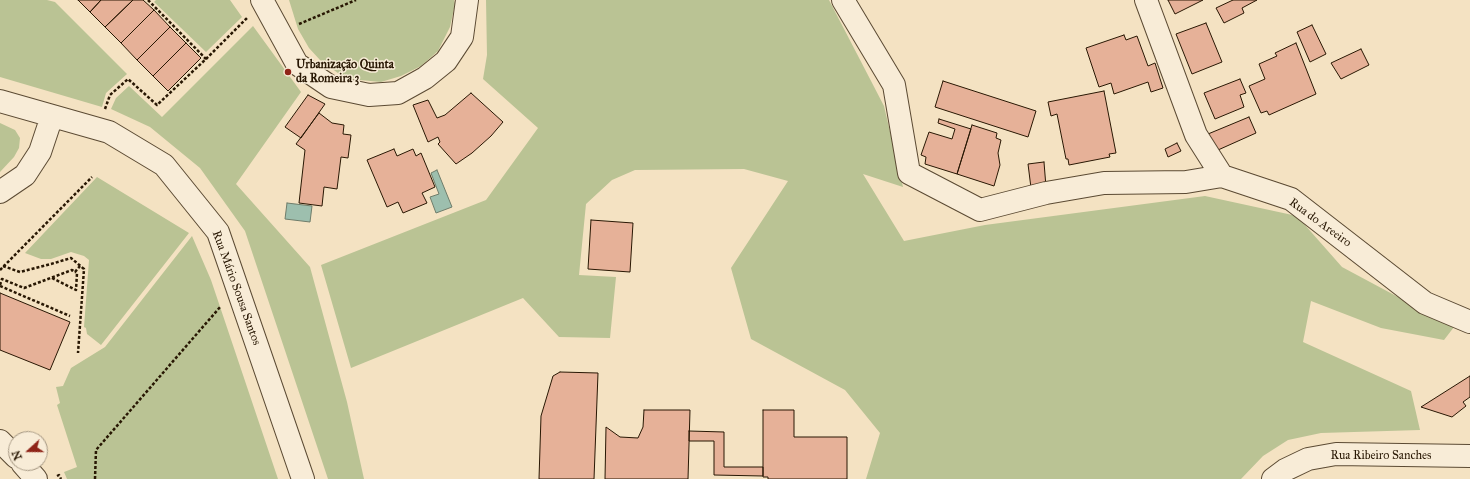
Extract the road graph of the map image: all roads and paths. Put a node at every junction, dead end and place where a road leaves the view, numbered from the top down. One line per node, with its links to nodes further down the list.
1 (262, 0): 3 (street)
2 (356, 0): 8 (path)
3 (467, 0)
4 (843, 0): 13 (street)
5 (1146, 0): 13 (street)
6 (150, 1): 9 (path)
7 (244, 20): 9 (path)
8 (295, 25)
9 (206, 59): 11 (path)
10 (0, 101): 12 (street, Rua Mário Sousa Santos)
11 (105, 108)
12 (52, 116): 15 (street); 22 (street, Rua Mário Sousa Santos)
13 (1222, 176): 24 (street, Rua do Areeiro)
14 (92, 177): 16 (path)
15 (0, 192)
16 (3, 266): 17 (path); 18 (path)
17 (80, 266): 19 (path); 25 (path)
18 (0, 270)
19 (75, 272): 20 (path); 20 (path)
20 (52, 278): 21 (path)
21 (0, 286): 23 (path)
22 (237, 288): 31 (path); 32 (street, Rua Mário Sousa Santos)
23 (70, 316)
24 (1470, 322)
25 (78, 353)
26 (0, 441): 27 (street)
27 (8, 449)
28 (1470, 456): 33 (street, Rua Ribeiro Sanches)
29 (29, 471): 30 (street)
30 (36, 479)
31 (95, 479)
32 (303, 479)
33 (1273, 479)

